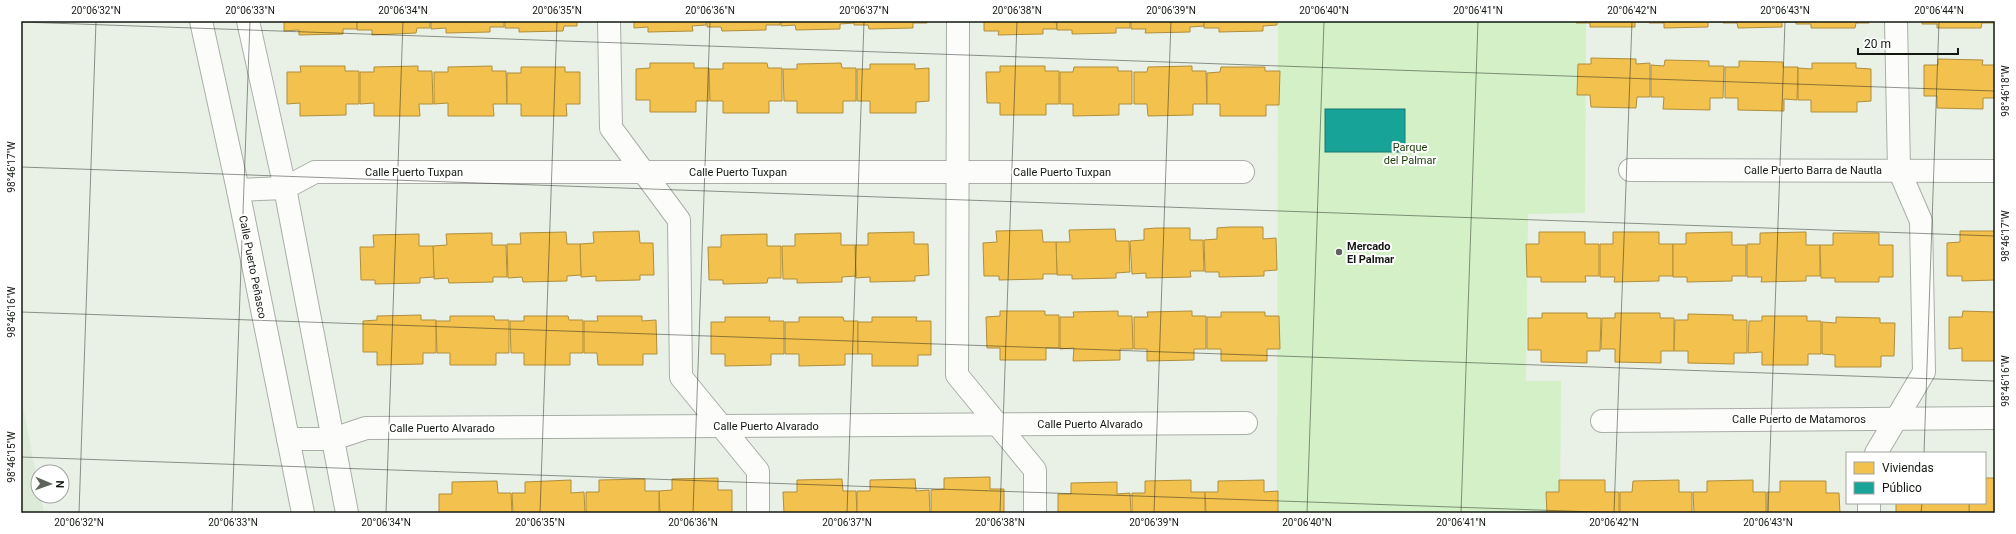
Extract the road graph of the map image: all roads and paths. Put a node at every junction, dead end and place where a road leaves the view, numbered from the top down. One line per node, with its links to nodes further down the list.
1 (202, 21): 13 (street, Calle Puerto Peñasco)
2 (248, 21): 12 (street)
3 (609, 21): 9 (street)
4 (958, 21): 10 (street)
5 (1896, 21): 7 (street)
6 (1630, 170): 7 (street, Calle Puerto Barra de Nautla)
7 (1898, 170): 8 (street, Calle Puerto Barra de Nautla); 15 (street)
8 (1995, 171)
9 (643, 172): 10 (street, Calle Puerto Tuxpan); 12 (street, Calle Puerto Tuxpan); 19 (street)
10 (958, 172): 11 (street, Calle Puerto Tuxpan); 18 (street)
11 (1243, 172)
12 (286, 188): 13 (street, Calle Puerto Tuxpan); 21 (street)
13 (238, 190): 20 (street, Calle Puerto Peñasco)
14 (1995, 418): 15 (street, Calle Puerto de Matamoros)
15 (1896, 419): 16 (street, Calle Puerto de Matamoros); 22 (street)
16 (1602, 420)
17 (1246, 423): 18 (street, Calle Puerto Alvarado)
18 (998, 424): 19 (street, Calle Puerto Alvarado); 26 (street)
19 (721, 426): 21 (street, Calle Puerto Alvarado); 25 (street)
20 (288, 439): 21 (street, Calle Puerto Alvarado); 23 (street, Calle Puerto Peñasco)
21 (333, 439): 24 (street)
22 (1877, 452)
23 (303, 513)
24 (347, 513)
25 (758, 513)
26 (1036, 513)

